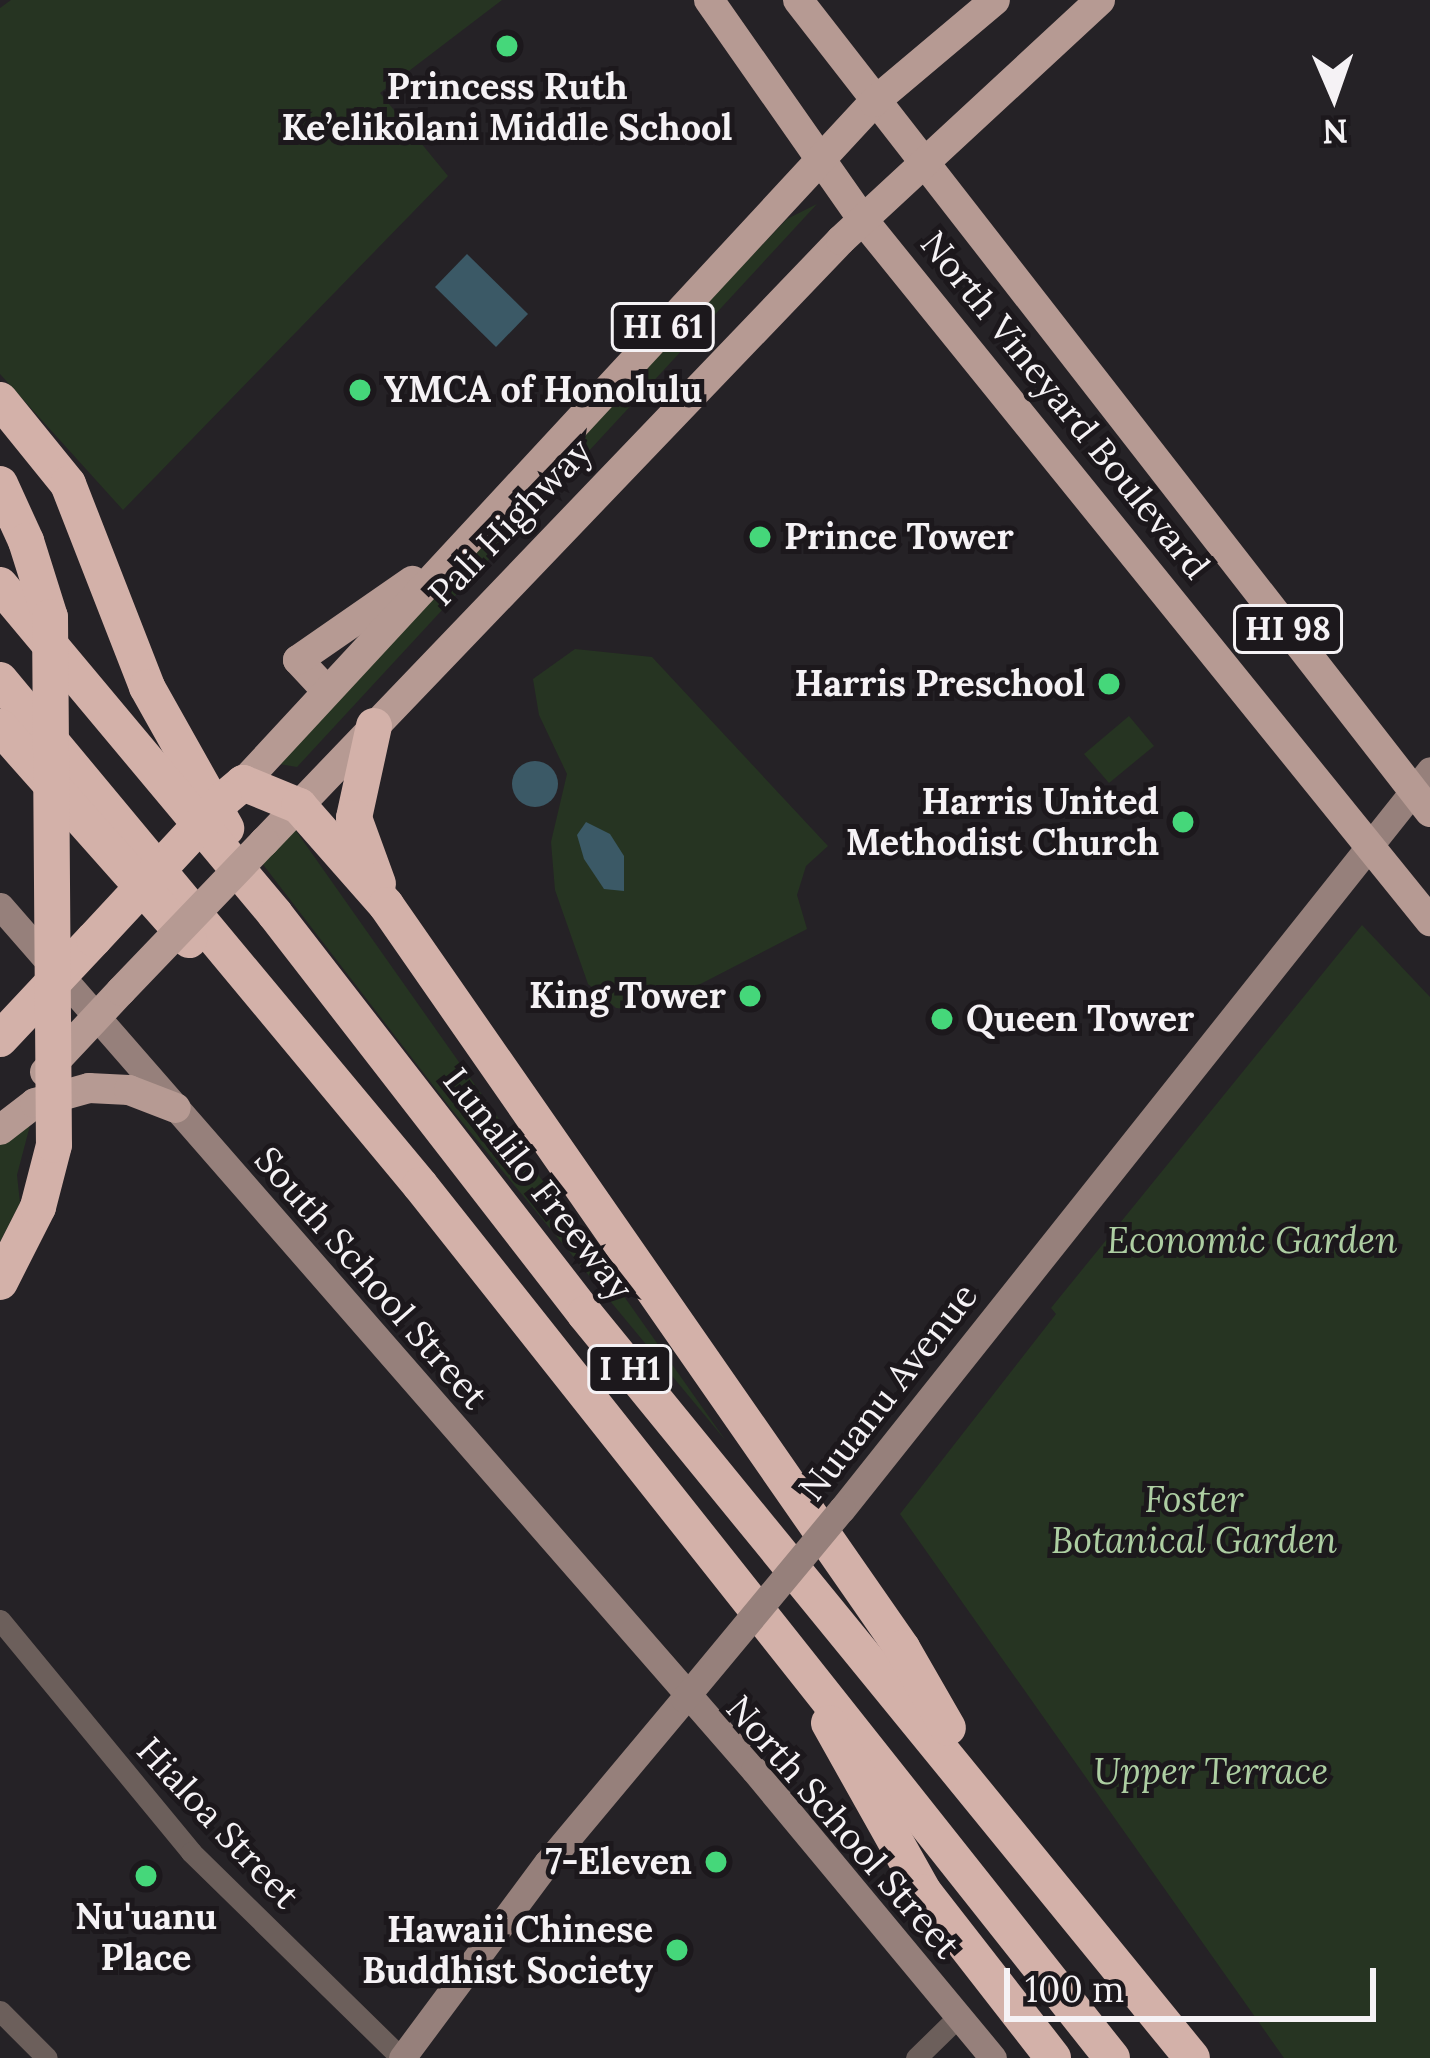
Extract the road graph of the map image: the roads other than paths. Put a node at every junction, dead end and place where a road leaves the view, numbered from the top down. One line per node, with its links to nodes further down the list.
1 (709, 0): 6 (main road, HI 98)
2 (799, 0): 5 (main road, HI 98)
3 (995, 0): 5 (main road, Pali Highway)
4 (1099, 1): 7 (main road, Pali Highway)
5 (874, 102): 6 (main road, Pali Highway / HI 61); 7 (main road, HI 98)
6 (819, 164): 8 (main road, HI 98); 15 (main road, Pali Highway / HI 61)
7 (922, 168): 8 (main road, Pali Highway / HI 61); 16 (main road, North Vineyard Boulevard / HI 98)
8 (863, 220): 13 (main road, Pali Highway / HI 61); 18 (main road, North Vineyard Boulevard / HI 98)
9 (0, 400): 21 (highway)
10 (0, 484): 30 (highway, bridge)
11 (0, 586): 21 (highway, Lunalilo Freeway / I H1)
12 (0, 680): 29 (highway, I H1)
13 (374, 726): 17 (main road, Pali Highway / HI 61); 19 (highway)
14 (0, 728): 29 (highway)
15 (234, 791): 17 (highway); 23 (highway, Pali Highway / HI 61, bridge)
16 (1424, 791): 18 (main road, Nuuanu Avenue)
17 (299, 806): 19 (highway); 24 (main road, Pali Highway / HI 61, bridge)
18 (1374, 848): 22 (main road, North Vineyard Boulevard / HI 98); 33 (main road, Nuuanu Avenue, bridge)
19 (386, 905): 34 (highway)
20 (0, 906): 23 (main road, South School Street)
21 (275, 914): 34 (highway, Lunalilo Freeway / I H1)
22 (1430, 921)
23 (61, 978): 24 (main road, South School Street); 25 (highway, Pali Highway / HI 61)
24 (93, 1020): 26 (main road, South School Street); 27 (main road, Pali Highway / HI 61)
25 (0, 1039)
26 (176, 1108): 28 (main road); 33 (main road, South School Street)
27 (0, 1121)
28 (0, 1130)
29 (420, 1185): 32 (highway, I H1)
30 (0, 1282)
31 (0, 1620): 38 (street, Hialoa Street)
32 (796, 1655): 41 (highway); 42 (highway, I H1)
33 (684, 1699): 36 (main road, North School Street); 38 (main road, Nuuanu Avenue)
34 (997, 1815): 43 (highway, Lunalilo Freeway / I H1)
35 (0, 2011): 37 (street)
36 (959, 2017): 39 (street); 40 (main road, North School Street)
37 (47, 2058)
38 (402, 2058)
39 (916, 2058)
40 (993, 2058)
41 (1053, 2058)
42 (1112, 2058)
43 (1192, 2058)

